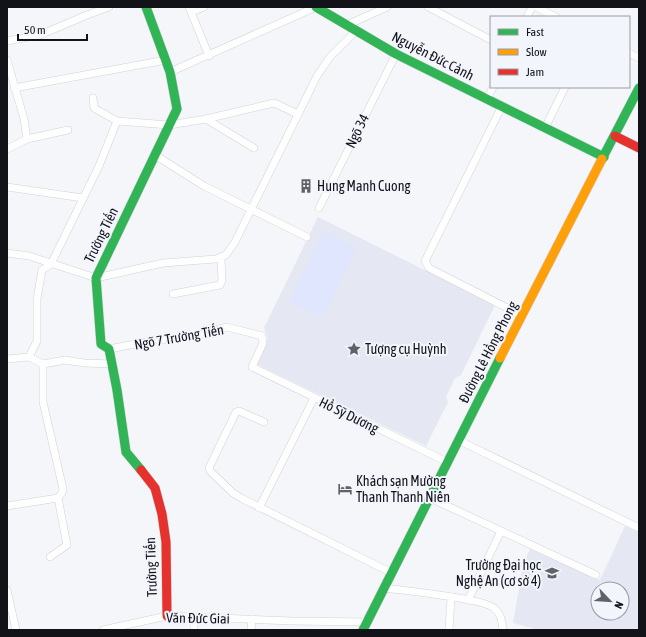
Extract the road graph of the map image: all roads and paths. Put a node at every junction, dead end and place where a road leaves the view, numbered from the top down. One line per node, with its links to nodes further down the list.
1 (84, 7): 11 (street)
2 (109, 7): 11 (street)
3 (146, 7): 23 (street, Trường Tiến)
4 (204, 7): 10 (street)
5 (316, 7): 14 (street, Nguyễn Đức Cảnh); 20 (street)
6 (387, 7): 14 (street)
7 (428, 7): 16 (street)
8 (532, 7): 12 (street)
9 (536, 7): 13 (street)
10 (190, 10): 20 (street)
11 (87, 15): 17 (street)
12 (528, 16)
13 (554, 16)
14 (347, 25): 15 (street, Nguyễn Đức Cảnh)
15 (356, 31): 18 (street, Nguyễn Đức Cảnh); 32 (street)
16 (490, 39)
17 (7, 41)
18 (396, 54): 30 (street, Nguyễn Đức Cảnh); 47 (street, Ngõ 34)
19 (630, 54): 21 (street)
20 (209, 56): 24 (street)
21 (639, 58)
22 (7, 60): 25 (street)
23 (166, 60): 24 (street, Trường Tiến); 25 (street)
24 (170, 72): 35 (street, Trường Tiến)
25 (14, 88): 39 (street)
26 (492, 88): 30 (street)
27 (565, 88): 36 (street)
28 (639, 88): 38 (street, Đường Lê Hồng Phong)
29 (93, 98): 34 (street)
30 (487, 99): 31 (street, Nguyễn Đức Cảnh)
31 (502, 106): 36 (street, Nguyễn Đức Cảnh); 55 (street)
32 (298, 114): 33 (street); 48 (street)
33 (206, 119): 35 (street); 40 (street)
34 (117, 121): 35 (street); 46 (street)
35 (170, 125): 43 (street, Trường Tiến)
36 (545, 128): 44 (street, Nguyễn Đức Cảnh)
37 (68, 130): 39 (street)
38 (615, 136): 41 (street); 44 (street, Đường Lê Hồng Phong)
39 (27, 139): 42 (street)
40 (254, 148)
41 (639, 148)
42 (7, 149)
43 (155, 155): 48 (street); 53 (street, Trường Tiến)
44 (604, 157): 55 (street, Đường Lê Hồng Phong)
45 (7, 187): 46 (street)
46 (83, 198): 52 (street)
47 (319, 208)
48 (252, 210): 49 (street); 51 (street)
49 (307, 237)
50 (7, 253): 52 (street)
51 (221, 258): 53 (street); 54 (street)
52 (51, 264): 53 (street); 58 (street)
53 (96, 278): 56 (street, Trường Tiến)
54 (173, 294)
55 (523, 316): 64 (street, Đường Lê Hồng Phong)
56 (109, 349): 60 (street, Trường Tiến); 61 (street, Ngõ 7 Trường Tiến)
57 (8, 357): 58 (street)
58 (29, 357): 59 (street)
59 (43, 364): 60 (street); 66 (street)
60 (112, 364): 79 (street, Trường Tiến)
61 (252, 367): 62 (street, Hồ Sỹ Dương)
62 (314, 398): 65 (street, Hồ Sỹ Dương); 69 (street)
63 (264, 422): 69 (street)
64 (458, 440): 65 (street, Đường Lê Hồng Phong); 70 (street)
65 (447, 462): 67 (street, Đường Lê Hồng Phong)
66 (58, 498): 68 (street); 72 (street)
67 (430, 498): 71 (street); 73 (street, Đường Lê Hồng Phong)
68 (7, 506)
69 (259, 508): 73 (street)
70 (639, 528)
71 (501, 531): 74 (street); 78 (street)
72 (50, 557)
73 (392, 573): 75 (street, Đường Lê Hồng Phong)
74 (596, 575)
75 (385, 588): 77 (street); 82 (street, Đường Lê Hồng Phong)
76 (7, 590): 83 (street)
77 (451, 597): 78 (street); 87 (street)
78 (468, 600): 88 (street)
79 (167, 616): 80 (street, Văn Đức Giai); 84 (street, Văn Đức Giai)
80 (194, 618): 81 (street, Văn Đức Giai); 85 (street)
81 (252, 618): 82 (street, Văn Đức Giai); 86 (street)
82 (365, 626)
83 (16, 630)
84 (103, 630)
85 (194, 630)
86 (251, 630)
87 (450, 630)
88 (503, 630)

